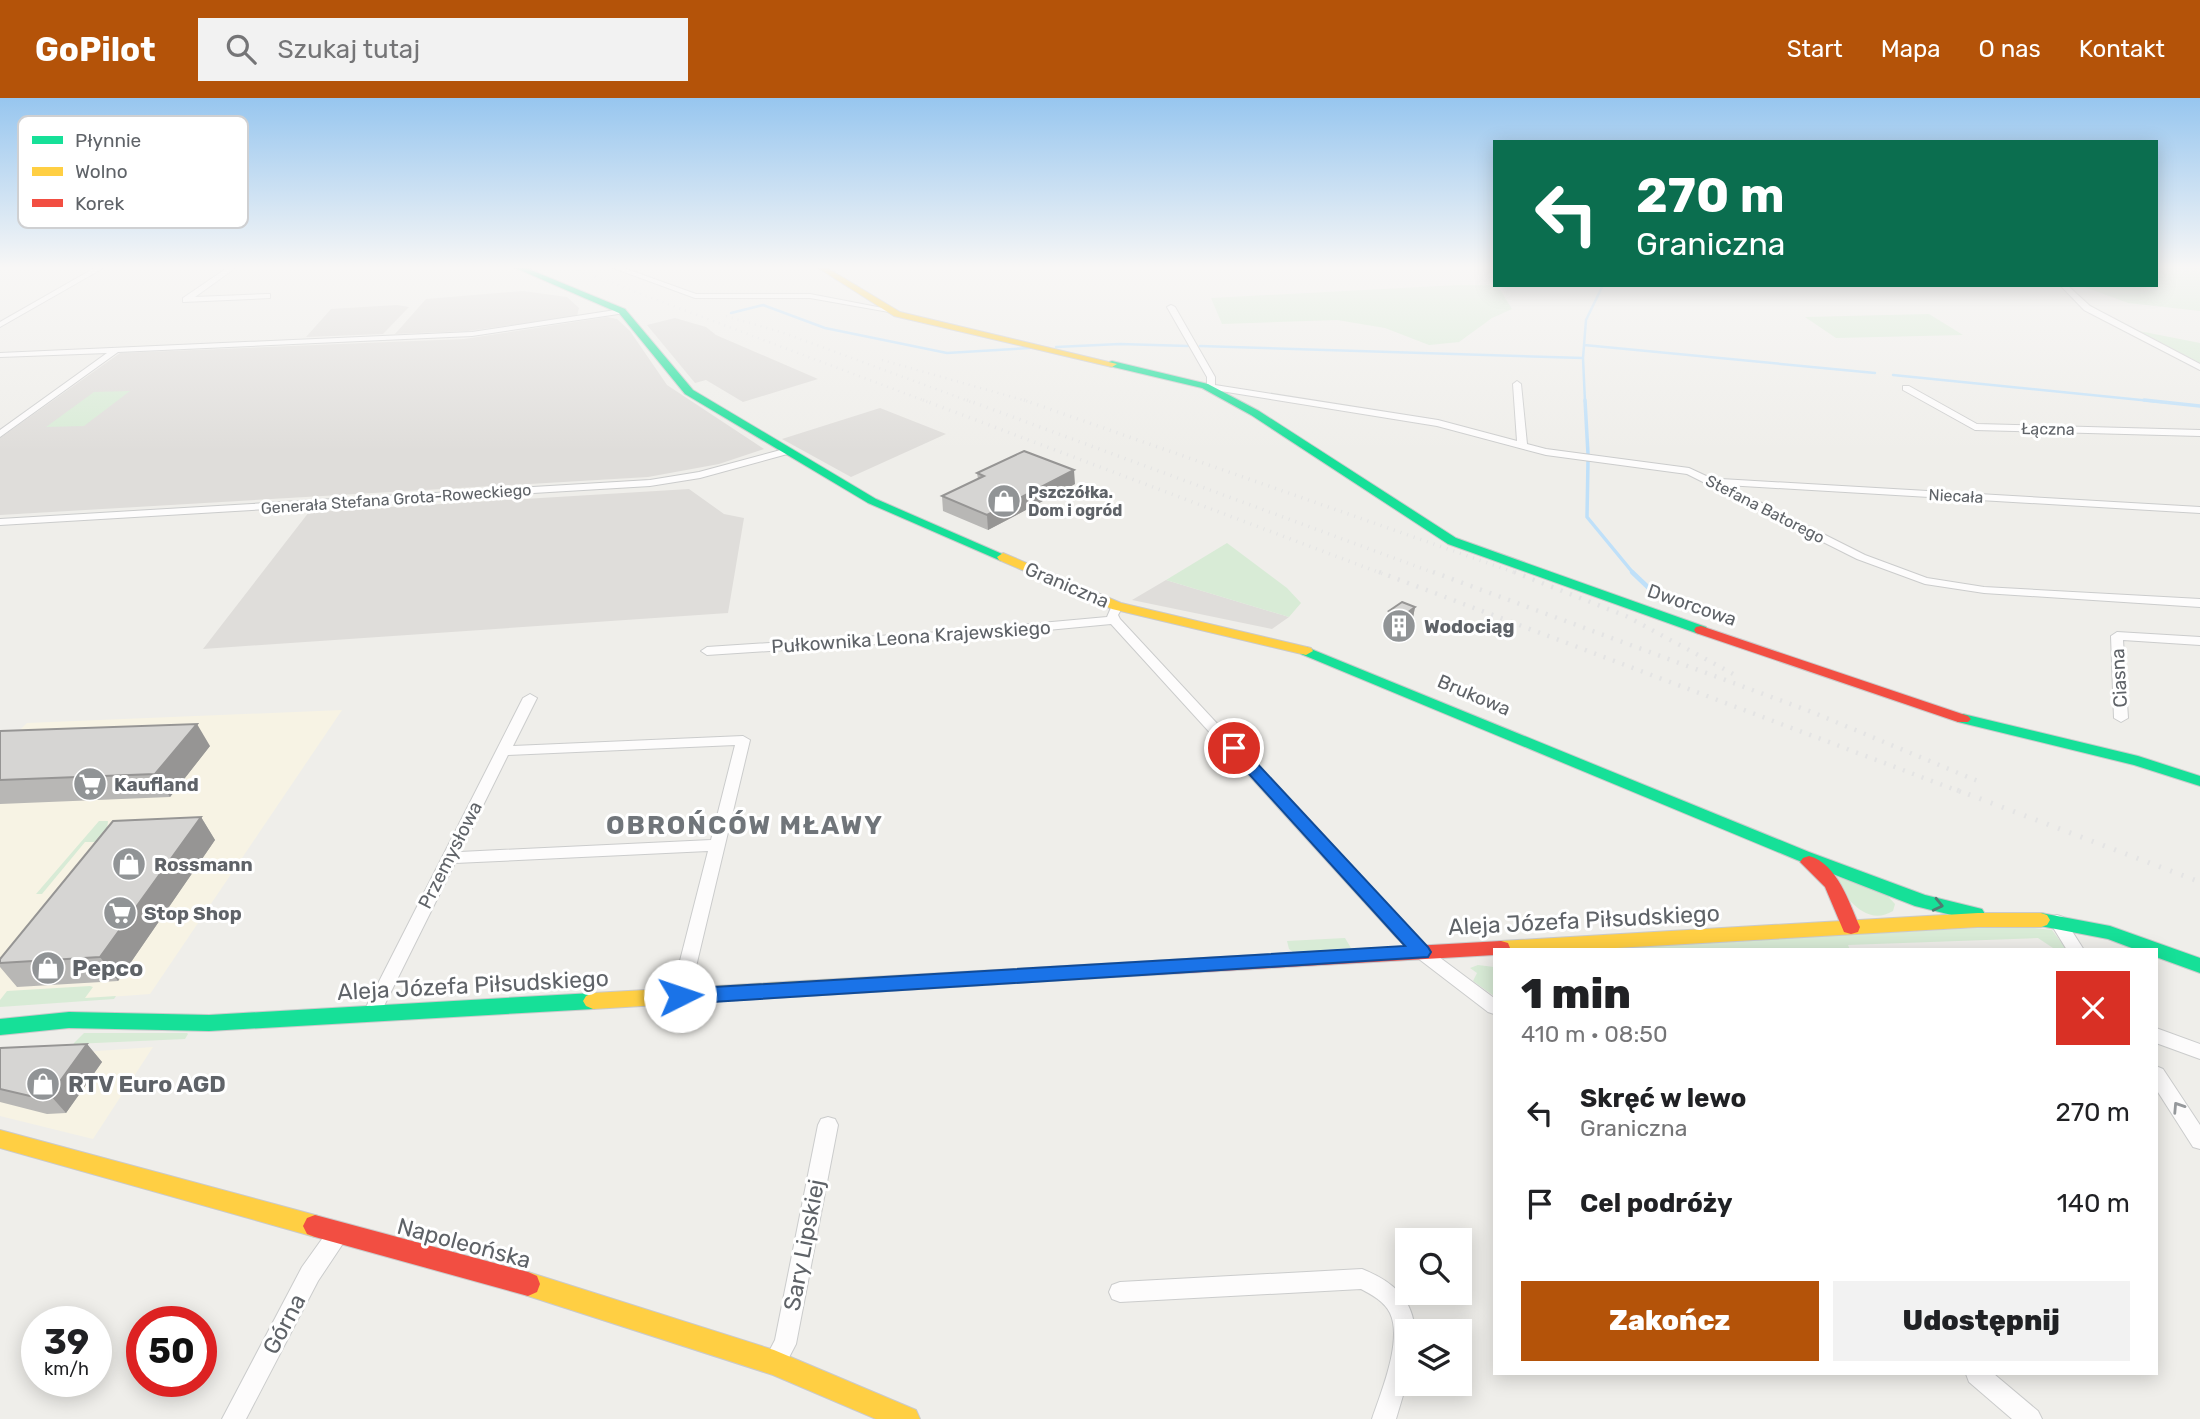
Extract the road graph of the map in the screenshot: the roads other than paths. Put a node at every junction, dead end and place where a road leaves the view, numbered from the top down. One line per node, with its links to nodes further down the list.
1 (513, 328): 6 (street)
2 (639, 328): 16 (street, Graniczna)
3 (963, 328): 10 (street)
4 (1183, 328): 10 (street)
5 (2125, 328): 8 (street)
6 (116, 350): 7 (street); 13 (street)
7 (0, 355)
8 (2200, 367)
9 (1517, 384): 15 (street)
10 (1208, 386): 12 (street, Dworcowa)
11 (1906, 388): 14 (street, Łączna)
12 (1241, 397): 15 (street, Stefana Batorego); 27 (street, Dworcowa)
13 (0, 433)
14 (2200, 433)
15 (1522, 446): 17 (street, Stefana Batorego)
16 (788, 451): 19 (street, Generała Stefana Grota-Roweckiego); 21 (street, Graniczna)
17 (1712, 481): 18 (street, Niecała); 20 (street, Stefana Batorego)
18 (2200, 510)
19 (0, 522)
20 (2200, 603)
21 (1116, 613): 23 (street, Pułkownika Leona Krajewskiego); 29 (street, Brukowa); 42 (street, Graniczna)
22 (2200, 641): 25 (street, Ciasna)
23 (707, 651)
24 (530, 698): 26 (street, Przemysłowa)
25 (2121, 718)
26 (503, 751): 28 (street); 30 (street, Przemysłowa)
27 (2200, 781)
28 (718, 845): 30 (street); 44 (street)
29 (1803, 856): 31 (street, Brukowa); 35 (street, Brukowa)
30 (449, 858): 46 (street, Przemysłowa)
31 (1882, 887): 32 (street, Brukowa, one-way to 32); 34 (street, Brukowa)
32 (1995, 920): 33 (street, Aleja Józefa Piłsudskiego); 34 (street, Aleja Józefa Piłsudskiego)
33 (2057, 921): 38 (street); 39 (street, Aleja Józefa Piłsudskiego)
34 (1906, 924): 35 (street, Aleja Józefa Piłsudskiego)
35 (1851, 927): 36 (street, Aleja Józefa Piłsudskiego)
36 (1565, 947): 37 (street, Aleja Józefa Piłsudskiego)
37 (1536, 948)
38 (2075, 948)
39 (2153, 948)
40 (1493, 950): 42 (street, Aleja Józefa Piłsudskiego)
41 (2158, 950): 43 (street, Aleja Józefa Piłsudskiego)
42 (1422, 952): 44 (street, Aleja Józefa Piłsudskiego); 45 (street, Graniczna)
43 (2200, 966)
44 (680, 996): 46 (street, Aleja Józefa Piłsudskiego)
45 (1493, 1006)
46 (372, 1013): 47 (street, Aleja Józefa Piłsudskiego)
47 (0, 1027)
48 (2158, 1036): 49 (street)
49 (2200, 1052)
50 (2158, 1076): 53 (street, one-way to 50)
51 (828, 1125): 56 (street, Sary Lipskiej)
52 (0, 1139): 54 (street, Napoleońska)
53 (2200, 1141)
54 (339, 1232): 56 (street, Napoleońska); 58 (street, Górna)
55 (1120, 1292): 60 (street)
56 (774, 1363): 59 (street, Napoleońska)
57 (1978, 1375): 61 (street)
58 (234, 1419)
59 (906, 1419)
60 (1384, 1419)
61 (2031, 1419)

